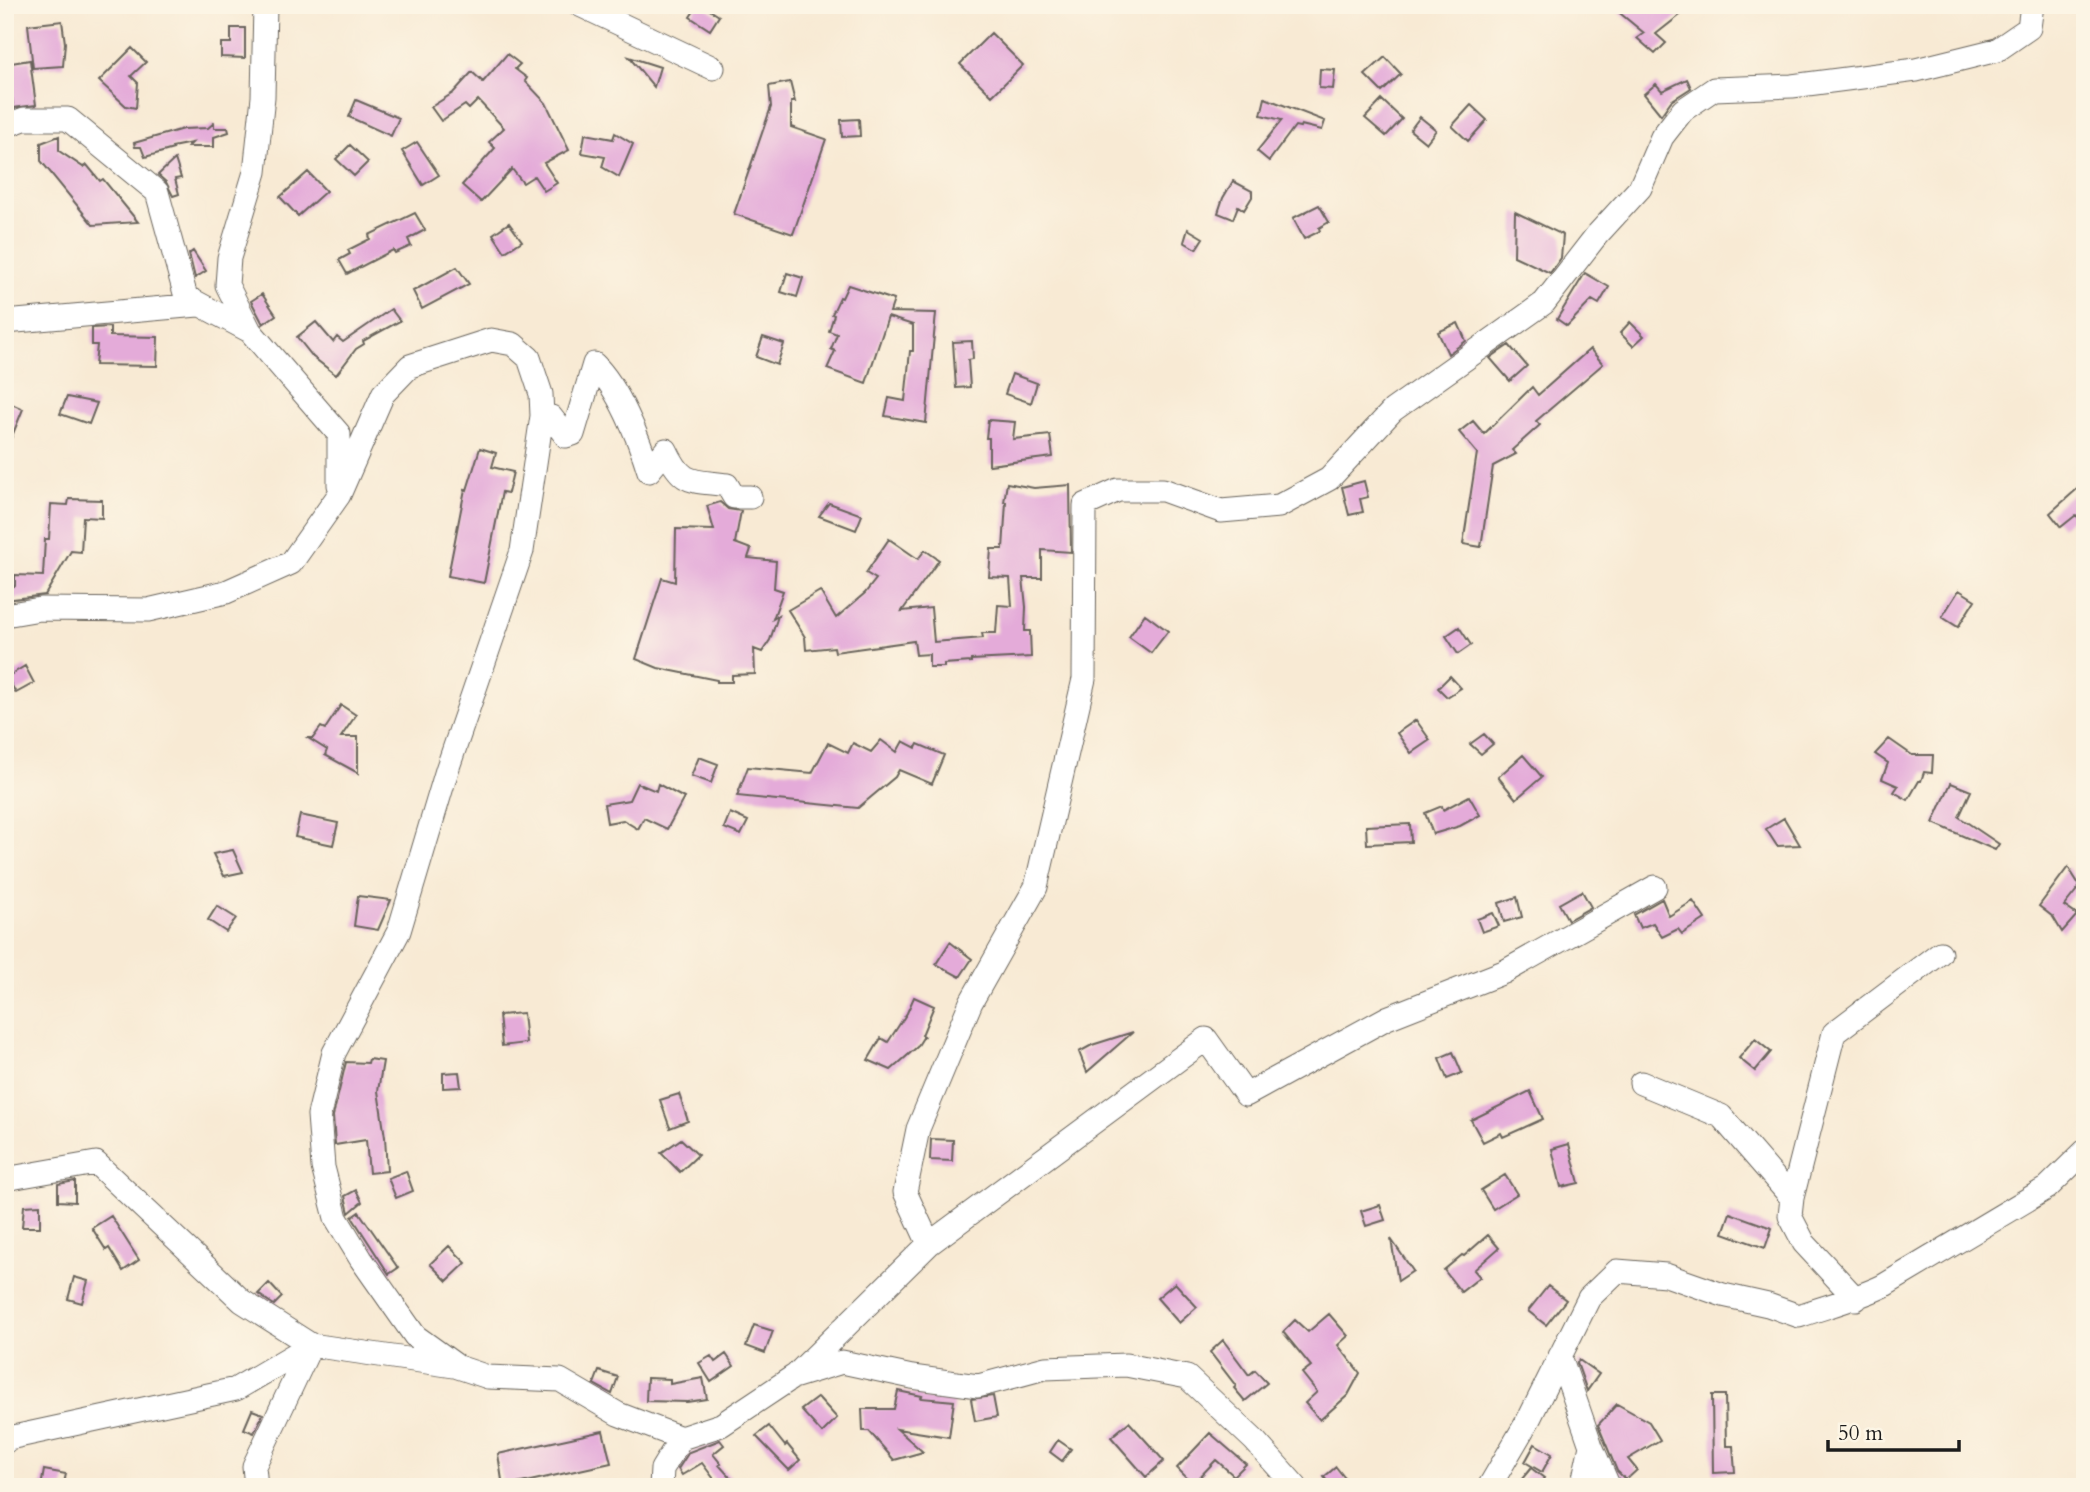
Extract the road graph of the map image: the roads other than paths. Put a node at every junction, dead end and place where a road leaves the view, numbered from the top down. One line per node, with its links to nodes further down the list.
1 (265, 5): 8 (street)
2 (580, 5): 4 (street)
3 (2032, 5): 19 (street)
4 (713, 68)
5 (5, 126): 6 (street)
6 (198, 305): 7 (street); 8 (street)
7 (5, 322)
8 (250, 331): 10 (street)
9 (542, 416): 10 (street); 11 (street); 23 (street)
10 (339, 495): 12 (street)
11 (750, 497)
12 (5, 615)
13 (1656, 887): 19 (street)
14 (1941, 953): 18 (street)
15 (1641, 1083): 18 (street)
16 (2085, 1152): 20 (street)
17 (5, 1179): 21 (street)
18 (1792, 1198): 20 (street)
19 (929, 1244): 24 (street)
20 (1856, 1299): 22 (street)
21 (311, 1345): 23 (street); 26 (street); 29 (street)
22 (1560, 1356): 27 (street); 32 (street)
23 (458, 1367): 25 (street)
24 (793, 1377): 25 (street); 28 (street)
25 (681, 1438): 30 (street)
26 (5, 1442)
27 (1591, 1446): 33 (street); 34 (street)
28 (1273, 1477): 31 (street)
29 (256, 1487)
30 (661, 1487)
31 (1296, 1487)
32 (1489, 1487)
33 (1582, 1487)
34 (1609, 1487)

